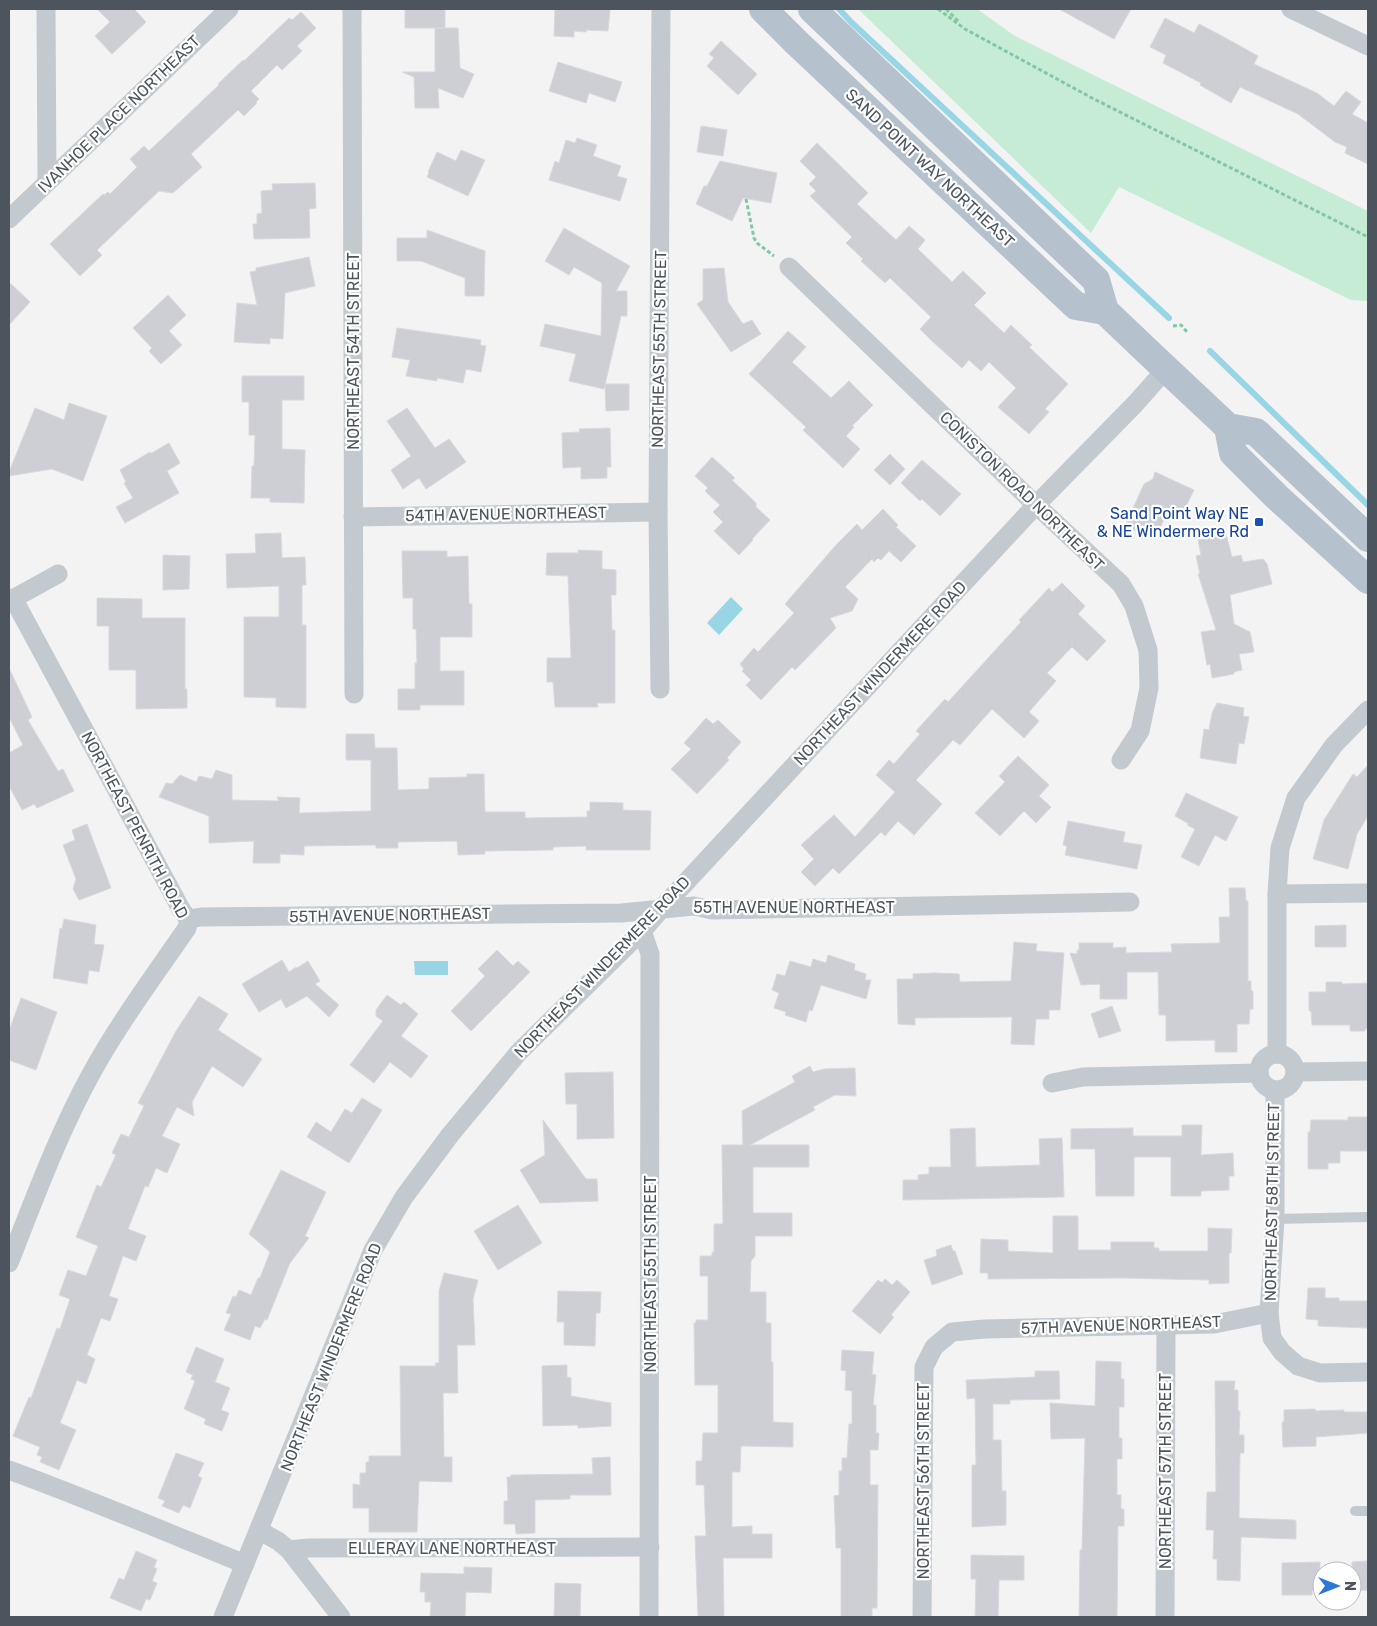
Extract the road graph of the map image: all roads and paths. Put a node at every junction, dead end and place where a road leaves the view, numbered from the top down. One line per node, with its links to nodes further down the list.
1 (46, 9): 12 (street)
2 (229, 9): 12 (street, IVANHOE PLACE NORTHEAST)
3 (352, 9): 25 (street, NORTHEAST 54TH STREET)
4 (661, 9): 24 (street, NORTHEAST 55TH STREET)
5 (763, 9): 18 (main road, SAND POINT WAY NORTHEAST)
6 (812, 9): 18 (main road, SAND POINT WAY NORTHEAST)
7 (938, 9): 10 (path)
8 (946, 9): 10 (path)
9 (1291, 9): 11 (street)
10 (965, 29): 15 (path)
11 (1368, 46)
12 (48, 182): 14 (street, IVANHOE PLACE NORTHEAST)
13 (746, 199): 16 (path)
14 (9, 219)
15 (1368, 237)
16 (757, 243)
17 (789, 267): 23 (street, CONISTON ROAD NORTHEAST)
18 (1106, 311): 21 (main road, SAND POINT WAY NORTHEAST)
19 (1172, 326): 20 (path)
20 (1187, 332)
21 (1166, 369): 22 (main road, SAND POINT WAY NORTHEAST); 23 (street, NORTHEAST WINDERMERE ROAD)
22 (1228, 427): 26 (main road); 28 (main road)
23 (1036, 506): 33 (street, CONISTON ROAD NORTHEAST); 37 (street, NORTHEAST WINDERMERE ROAD)
24 (658, 512): 25 (street, 54TH AVENUE NORTHEAST); 30 (street, NORTHEAST 55TH STREET)
25 (353, 516): 31 (street, NORTHEAST 54TH STREET)
26 (1368, 538)
27 (58, 574): 29 (street)
28 (1368, 580)
29 (11, 599): 38 (street, NORTHEAST PENRITH ROAD)
30 (660, 689)
31 (354, 694)
32 (1368, 710): 35 (street)
33 (1122, 760)
34 (1368, 893): 35 (street)
35 (1277, 894): 40 (street)
36 (1130, 902): 37 (street, 55TH AVENUE NORTHEAST)
37 (661, 909): 38 (street, 55TH AVENUE NORTHEAST); 39 (street, NORTHEAST WINDERMERE ROAD)
38 (189, 919): 48 (street, NORTHEAST PENRITH ROAD)
39 (642, 931): 56 (street, NORTHEAST WINDERMERE ROAD); 57 (street, NORTHEAST 55TH STREET)
40 (1277, 1054): 42 (street); 43 (street)
41 (1368, 1071): 42 (street)
42 (1295, 1072): 45 (street)
43 (1259, 1073): 44 (street); 45 (street)
44 (1052, 1083)
45 (1275, 1090): 47 (street, NORTHEAST 58TH STREET)
46 (1368, 1217): 47 (lane)
47 (1275, 1218): 49 (street, NORTHEAST 58TH STREET)
48 (9, 1263)
49 (1269, 1314): 50 (street, 57TH AVENUE NORTHEAST); 52 (street)
50 (1166, 1325): 51 (street, 57TH AVENUE NORTHEAST); 64 (street, NORTHEAST 57TH STREET)
51 (934, 1347): 63 (street, NORTHEAST 56TH STREET)
52 (1368, 1372)
53 (9, 1470): 59 (street)
54 (1355, 1511): 55 (lane)
55 (1368, 1511)
56 (260, 1531): 58 (street); 59 (street, NORTHEAST WINDERMERE ROAD)
57 (650, 1547): 58 (street, ELLERAY LANE NORTHEAST); 62 (street, NORTHEAST 55TH STREET)
58 (289, 1550): 61 (street)
59 (245, 1564): 60 (street, NORTHEAST WINDERMERE ROAD)
60 (223, 1617)
61 (340, 1617)
62 (649, 1617)
63 (922, 1617)
64 (1165, 1617)

